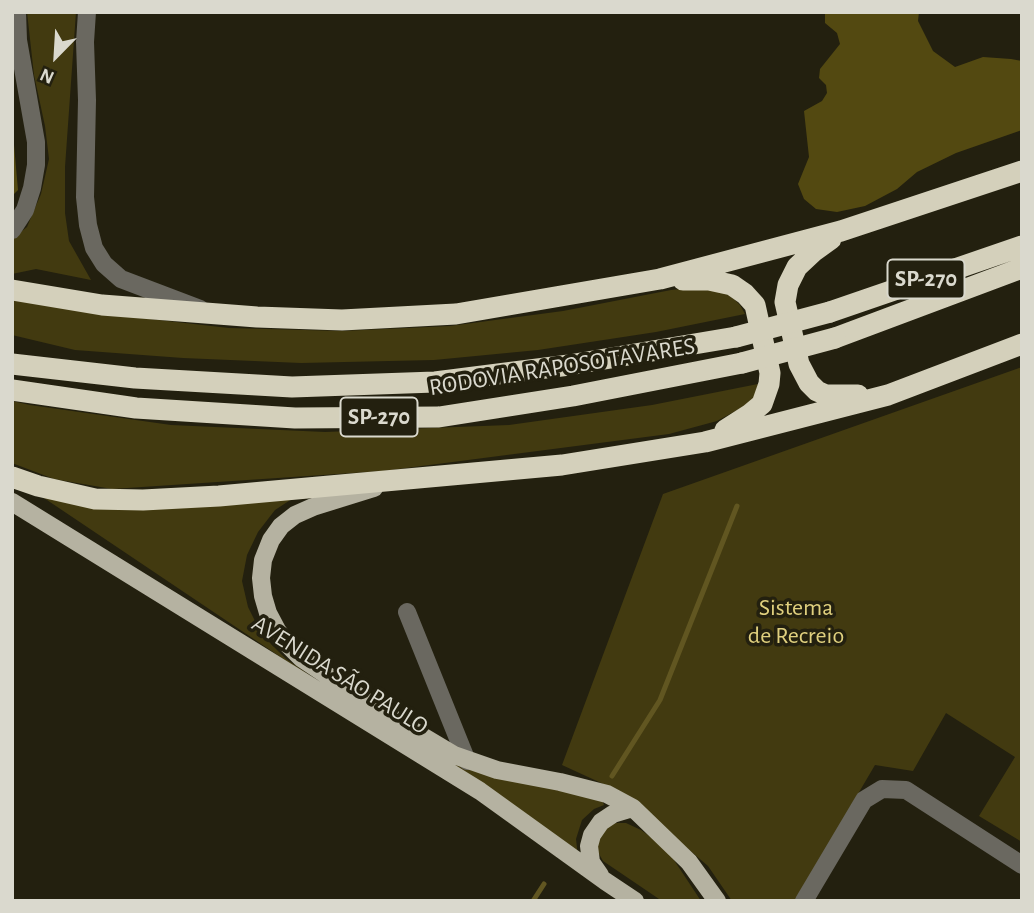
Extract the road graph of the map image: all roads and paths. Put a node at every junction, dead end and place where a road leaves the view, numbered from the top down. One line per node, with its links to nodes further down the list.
1 (17, 12): 4 (street)
2 (88, 12): 10 (street)
3 (1022, 171): 5 (highway)
4 (12, 230)
5 (841, 231): 8 (highway); 14 (highway)
6 (1022, 246): 12 (highway, RODOVIA RAPOSO TAVARES / SP-270, bridge)
7 (1022, 268): 13 (highway, RODOVIA RAPOSO TAVARES / SP-270, bridge)
8 (660, 279): 10 (highway); 15 (highway)
9 (12, 290): 10 (highway)
10 (213, 314)
11 (1022, 344): 14 (highway)
12 (12, 363)
13 (12, 390)
14 (888, 395): 15 (highway)
15 (705, 442): 17 (highway)
16 (12, 477): 17 (highway)
17 (394, 481): 20 (main road, AVENIDA SÃO PAULO)
18 (12, 502): 23 (main road, AVENIDA SÃO PAULO)
19 (407, 611): 20 (street)
20 (467, 761): 21 (main road, AVENIDA SÃO PAULO)
21 (633, 808): 23 (main road); 25 (main road, AVENIDA SÃO PAULO)
22 (1022, 865): 26 (street)
23 (605, 881): 24 (main road, AVENIDA SÃO PAULO)
24 (635, 901)
25 (717, 901)
26 (804, 901)

